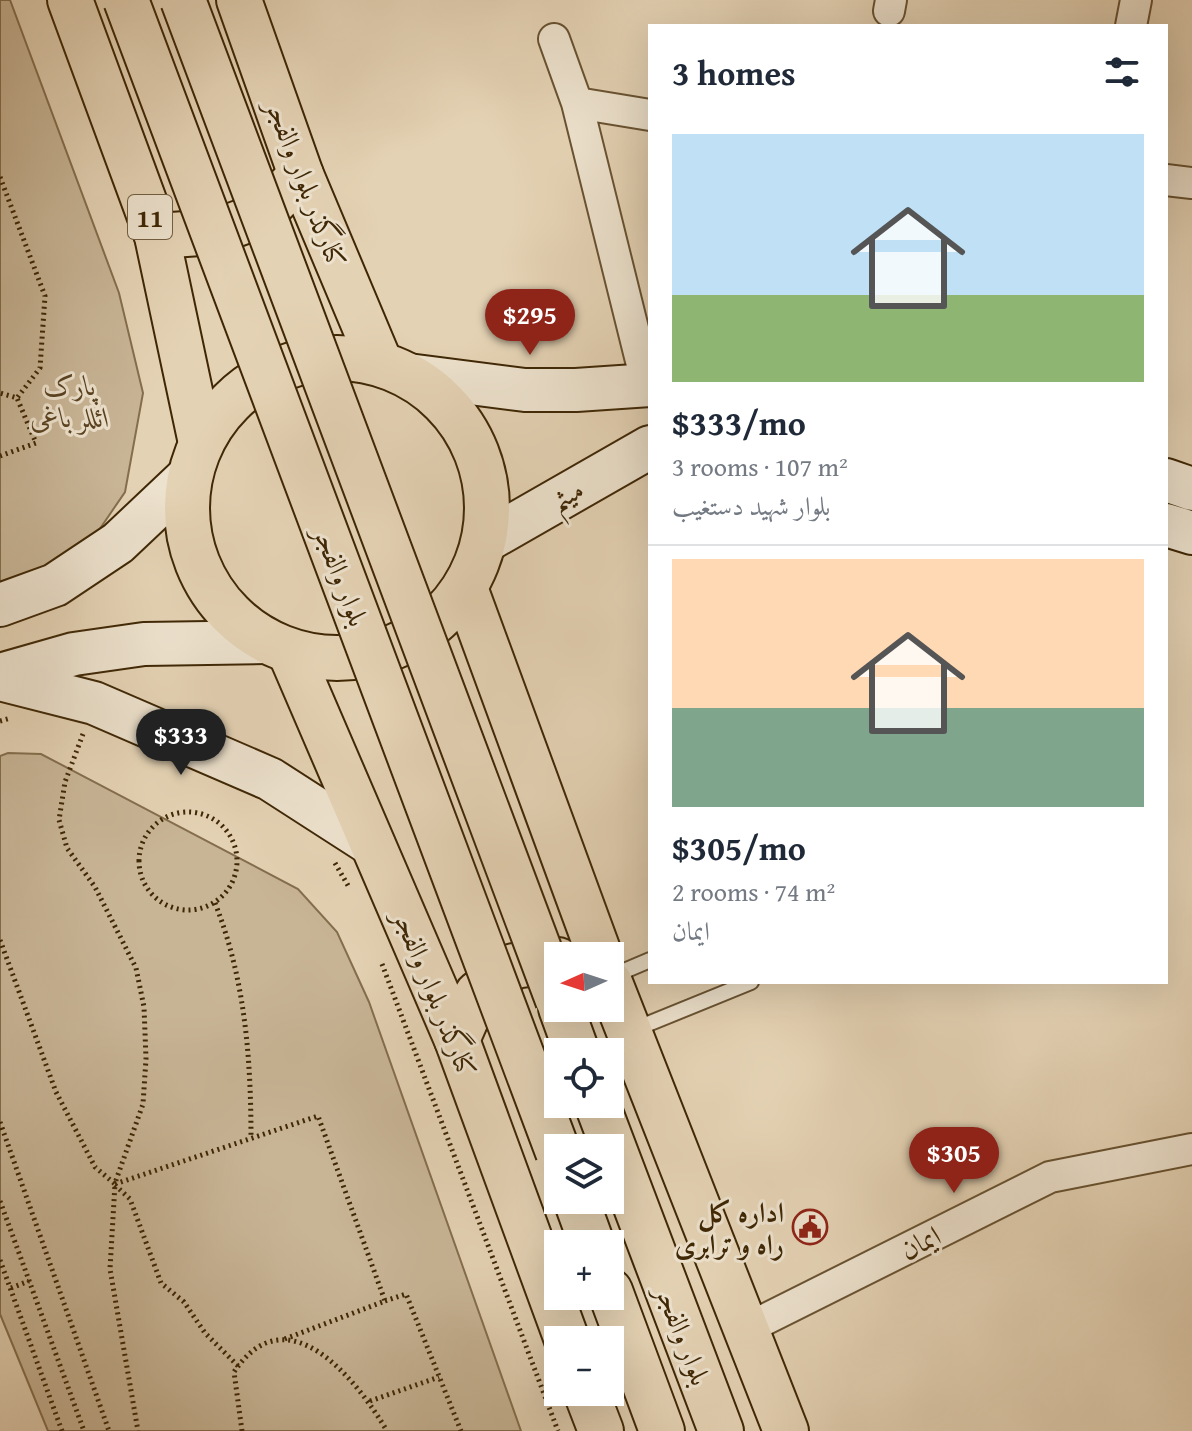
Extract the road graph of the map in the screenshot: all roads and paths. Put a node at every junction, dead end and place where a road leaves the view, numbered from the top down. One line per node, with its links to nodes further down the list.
1 (70, 0): 14 (main road, 11)
2 (126, 0): 52 (main road, بلوار والفجر, bridge)
3 (183, 0): 44 (main road, بلوار والفجر, bridge)
4 (239, 0): 10 (main road, کنارگذر بلوار والفجر)
5 (1136, 0): 6 (street)
6 (1131, 24)
7 (554, 39): 8 (street)
8 (577, 103): 9 (street); 16 (street)
9 (648, 115)
10 (301, 175): 14 (main road); 15 (main road, کنارگذر بلوار والفجر)
11 (0, 177): 19 (path)
12 (1168, 180): 13 (street)
13 (1192, 183)
14 (157, 236): 22 (main road, 11)
15 (394, 369): 17 (main road); 22 (main road); 27 (main road)
16 (648, 381)
17 (648, 385)
18 (0, 393): 19 (path)
19 (17, 398): 21 (path)
20 (648, 448): 27 (main road, میثم)
21 (0, 456)
22 (195, 459): 29 (main road); 30 (main road)
23 (1168, 481): 24 (main road)
24 (1192, 489)
25 (1168, 526): 26 (main road)
26 (1192, 533)
27 (484, 542): 28 (main road)
28 (465, 588): 30 (main road); 40 (main road)
29 (0, 605)
30 (278, 647): 31 (main road); 35 (main road, کنارگذر بلوار والفجر)
31 (0, 677): 34 (main road)
32 (20, 717): 33 (path)
33 (0, 721)
34 (86, 727): 35 (main road); 55 (path)
35 (374, 846): 49 (main road, کنارگذر بلوار والفجر)
36 (326, 853): 37 (path)
37 (355, 898)
38 (215, 903): 38 (path); 53 (path)
39 (0, 940): 55 (path)
40 (595, 942)
41 (378, 953): 76 (path)
42 (648, 961): 45 (lane)
43 (544, 962): 49 (main road)
44 (544, 963)
45 (624, 973)
46 (746, 984): 48 (lane)
47 (624, 1018): 48 (main road)
48 (629, 1031): 63 (main road)
49 (457, 1040): 62 (main road, کنارگذر بلوار والفجر)
50 (602, 1118): 79 (main road, بلوار والفجر)
51 (0, 1122): 71 (path)
52 (551, 1134)
53 (251, 1138): 55 (path); 60 (path)
54 (1192, 1149): 63 (street, ایمان)
55 (115, 1184): 65 (path); 72 (path)
56 (0, 1201): 58 (path)
57 (0, 1260): 59 (path)
58 (29, 1281): 59 (path); 70 (path)
59 (11, 1288): 69 (path)
60 (385, 1301): 64 (path); 66 (path)
61 (617, 1310): 78 (main road, بلوار والفجر)
62 (562, 1326)
63 (746, 1329): 80 (main road)
64 (282, 1340): 65 (path); 67 (path)
65 (238, 1366): 73 (path)
66 (439, 1377): 67 (path); 75 (path)
67 (370, 1401): 74 (path)
68 (591, 1406): 77 (main road)
69 (62, 1431)
70 (84, 1431)
71 (109, 1431)
72 (138, 1431)
73 (242, 1431)
74 (387, 1431)
75 (461, 1431)
76 (558, 1431)
77 (601, 1431)
78 (662, 1431)
79 (721, 1431)
80 (786, 1431)

